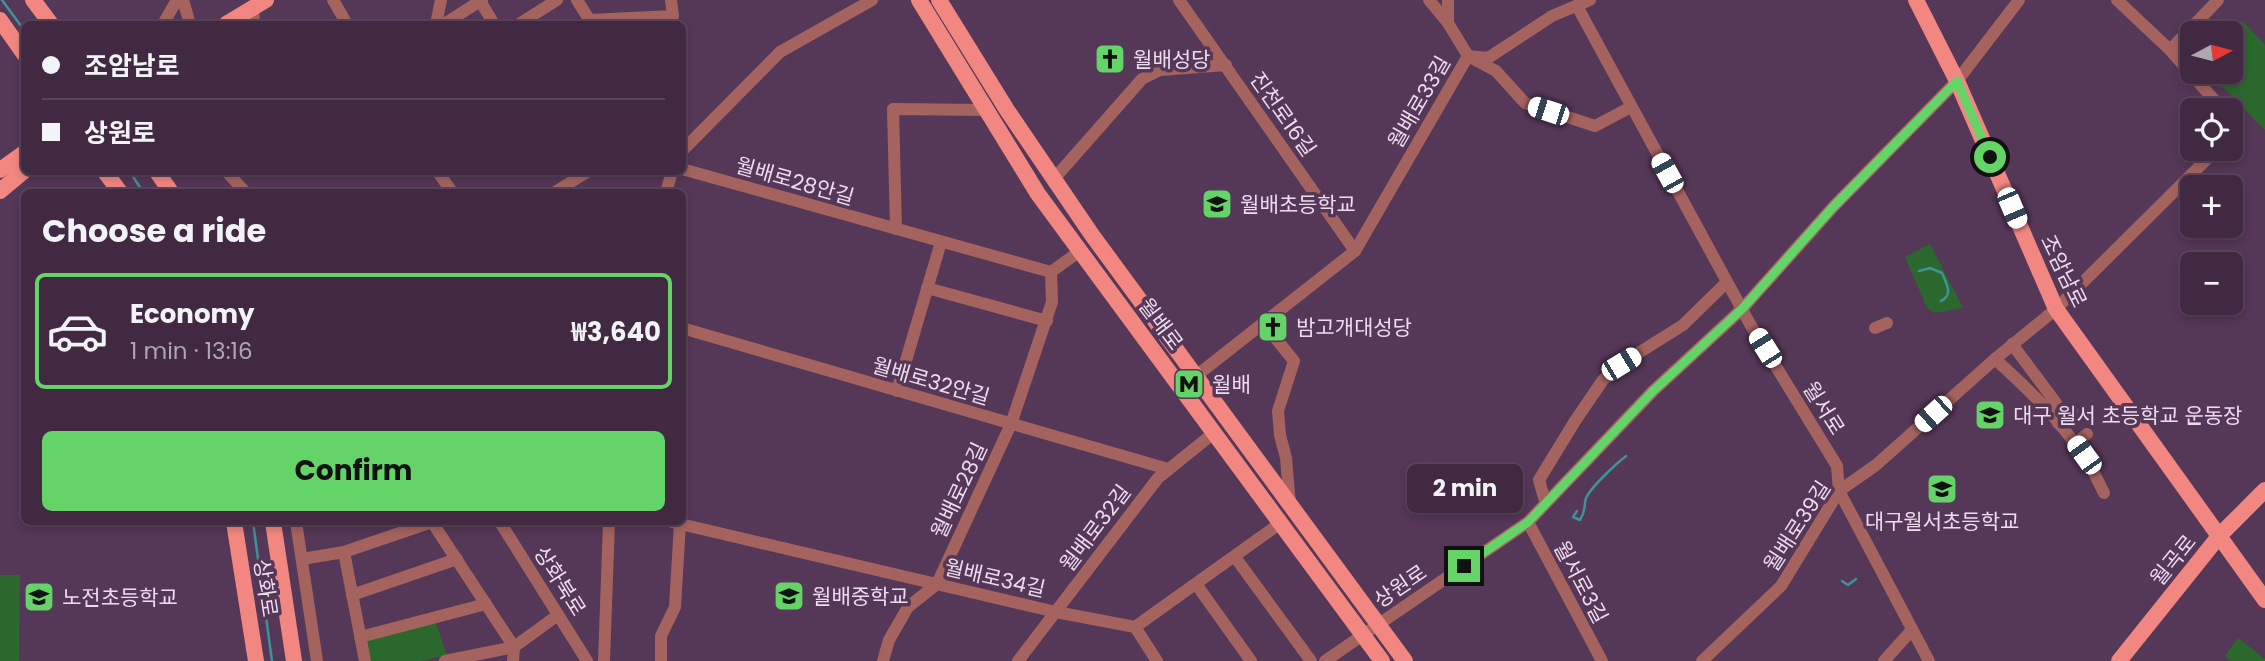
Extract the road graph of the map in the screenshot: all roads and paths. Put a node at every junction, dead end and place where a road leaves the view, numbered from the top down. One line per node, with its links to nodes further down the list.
1 (33, 0): 25 (main road)
2 (177, 0): 26 (street)
3 (183, 0): 27 (street)
4 (333, 0): 29 (street)
5 (441, 0): 30 (street)
6 (557, 0): 33 (street)
7 (577, 0): 34 (street)
8 (671, 0): 23 (street)
9 (872, 0): 45 (street)
10 (919, 0): 44 (main road, 월배로)
11 (939, 0): 53 (main road, 월배로)
12 (1179, 0): 40 (street, 진천로16길)
13 (1429, 0): 36 (street)
14 (1448, 0): 36 (street)
15 (1590, 0): 21 (street, 월배로33길)
16 (1916, 0): 41 (main road, 조암남로)
17 (2019, 0): 41 (street, 상원로)
18 (2117, 0): 38 (street)
19 (481, 1): 31 (street); 32 (street)
20 (2215, 1): 38 (street)
21 (1577, 6): 39 (street, 월배로33길); 43 (street, 월서로)
22 (258, 11): 28 (main road)
23 (670, 19): 35 (street)
24 (0, 20): 37 (main road)
25 (49, 21)
26 (165, 21)
27 (189, 21)
28 (233, 21)
29 (345, 21)
30 (437, 21)
31 (449, 21)
32 (492, 21)
33 (524, 21)
34 (590, 21)
35 (617, 21)
36 (1448, 23): 39 (street)
37 (21, 50)
38 (2170, 50): 42 (street)
39 (1468, 56): 43 (street); 60 (street, 월배로33길)
40 (1226, 65): 53 (street); 60 (street, 진천로16길)
41 (1957, 81): 64 (street, 상원로); 65 (main road, 조암남로)
42 (2213, 98)
43 (1631, 107): 62 (street, 월서로)
44 (988, 110): 57 (street); 59 (main road, 월배로)
45 (686, 147)
46 (21, 155): 48 (main road)
47 (2205, 161): 65 (street, 월배로39길)
48 (0, 170)
49 (686, 170): 57 (street, 월배로28안길)
50 (21, 174): 56 (main road)
51 (230, 175): 54 (street)
52 (582, 175): 55 (street)
53 (1053, 180): 71 (main road, 월배로)
54 (242, 189)
55 (560, 189)
56 (0, 191)
57 (896, 229): 58 (street, 월배로28안길)
58 (941, 242): 61 (street, 월배로28안길); 63 (street)
59 (1080, 251): 61 (street); 77 (main road, 월배로)
60 (1355, 251): 67 (street)
61 (1051, 272): 66 (street, 월배로28길)
62 (1727, 282): 64 (street, 월서로); 84 (street)
63 (927, 288): 66 (street); 72 (street)
64 (1742, 309): 82 (street, 월서로); 84 (street, 상원로)
65 (2056, 309): 69 (street, 월배로39길); 97 (main road, 조암남로)
66 (1046, 321): 76 (street, 월배로28길)
67 (1264, 324): 71 (street); 85 (street)
68 (686, 329): 72 (street, 월배로32안길)
69 (2012, 344): 70 (street, 월배로39길); 73 (street)
70 (1995, 359): 75 (street); 82 (street, 월배로39길)
71 (1195, 376): 85 (main road, 월배로)
72 (897, 391): 76 (street, 월배로32안길)
73 (2056, 403)
74 (2071, 411): 75 (street)
75 (2058, 423): 79 (street)
76 (1011, 424): 80 (street, 월배로32안길); 102 (street, 월배로28길)
77 (1215, 432): 80 (street, 월배로32길); 86 (main road, 월배로)
78 (2087, 433): 79 (street)
79 (2075, 443): 83 (street)
80 (1168, 469): 107 (street, 월배로32길)
81 (2265, 490): 97 (main road, 월곡로)
82 (1839, 491): 111 (street, 월서로); 133 (street, 월배로39길)
83 (2104, 493)
84 (1545, 501): 87 (street, 상원로)
85 (1290, 507): 109 (main road, 월배로)
86 (1282, 522): 99 (street); 112 (main road, 월배로)
87 (1528, 522): 109 (street, 상원로); 132 (street, 월서로3길)
88 (686, 524): 102 (street, 월배로34길)
89 (234, 525): 116 (main road, 상화로)
90 (272, 525): 115 (main road, 상화로)
91 (296, 525): 100 (street)
92 (423, 525): 98 (street)
93 (434, 525): 101 (street)
94 (502, 525): 108 (street, 상화북로)
95 (609, 525): 122 (street)
96 (676, 525): 123 (street)
97 (2220, 535): 105 (main road, 조암남로); 136 (main road, 월곡로)
98 (344, 552): 100 (street); 104 (street)
99 (1235, 557): 103 (street); 128 (street)
100 (302, 559): 117 (street)
101 (457, 559): 104 (street); 106 (street)
102 (937, 584): 107 (street, 월배로34길); 124 (street, 월배로28길)
103 (1196, 584): 110 (street); 127 (street)
104 (352, 596): 113 (street)
105 (2265, 600)
106 (486, 604): 113 (street); 114 (street)
107 (1056, 612): 110 (street, 월배로34길); 125 (street, 월배로32길)
108 (558, 615): 114 (street); 121 (street, 상화북로)
109 (1377, 625): 112 (street, 상원로); 131 (main road, 월배로)
110 (1135, 627): 126 (street)
111 (1911, 631): 134 (street); 135 (street, 월서로)
112 (1363, 634): 129 (street, 상원로); 130 (main road, 월배로)
113 (360, 637): 118 (street)
114 (513, 647): 119 (street); 120 (street)
115 (290, 657)
116 (256, 660)
117 (317, 661)
118 (365, 661)
119 (445, 661)
120 (513, 661)
121 (587, 661)
122 (604, 661)
123 (661, 661)
124 (883, 661)
125 (1018, 661)
126 (1157, 661)
127 (1251, 661)
128 (1311, 661)
129 (1325, 661)
130 (1382, 661)
131 (1405, 661)
132 (1602, 661)
133 (1702, 661)
134 (1884, 661)
135 (1929, 661)
136 (2119, 661)

